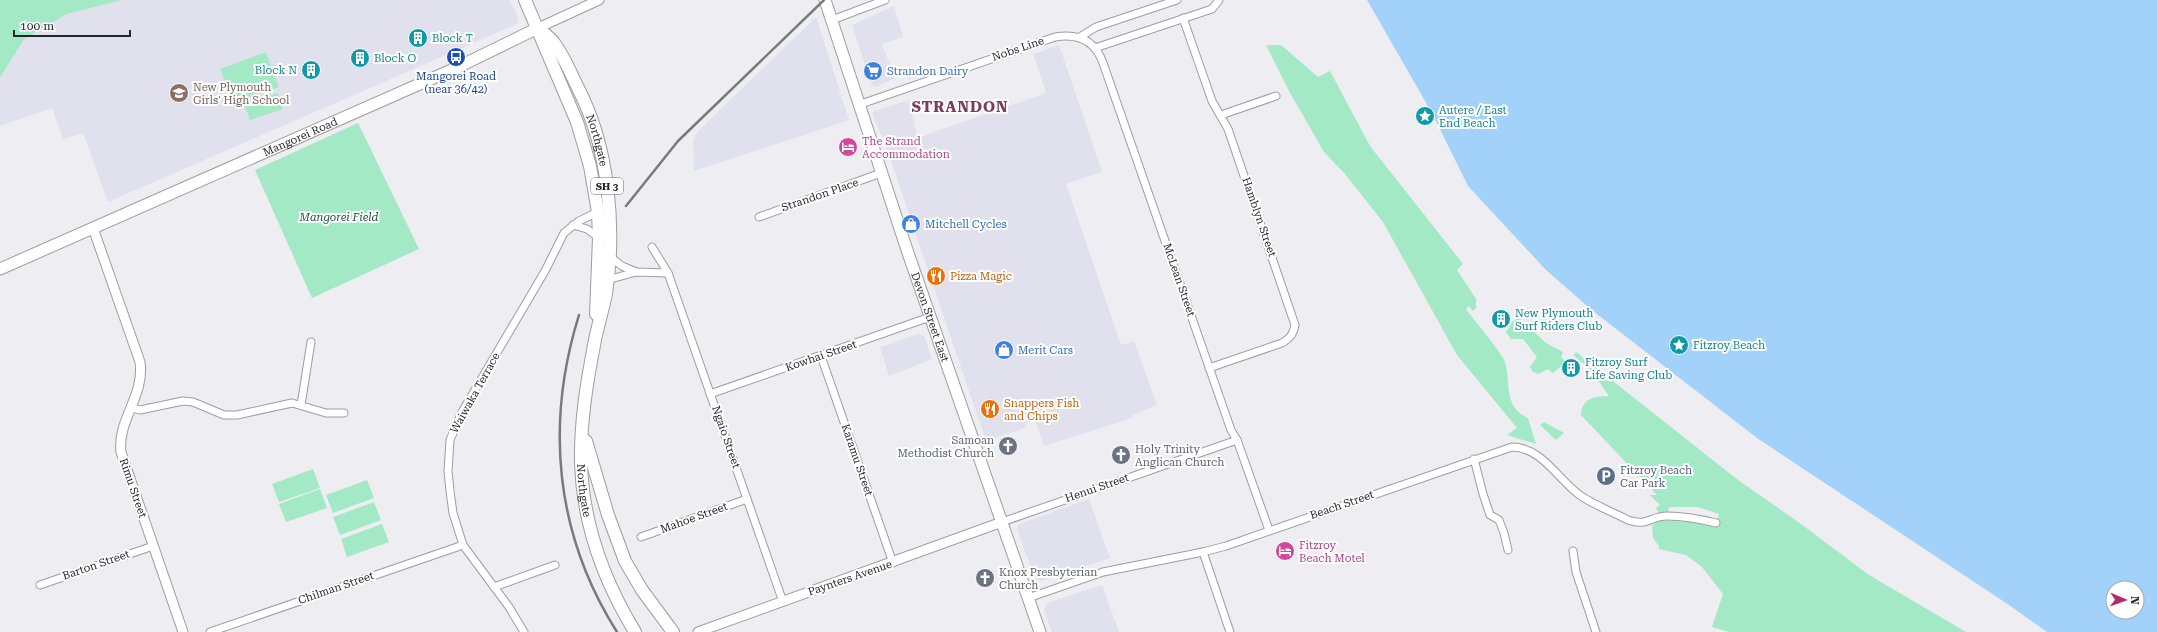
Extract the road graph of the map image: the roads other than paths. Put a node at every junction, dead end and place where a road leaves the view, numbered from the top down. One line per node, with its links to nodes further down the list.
1 (525, 0): 9 (highway, Northgate / SH 3)
2 (598, 0): 9 (street, Mangorei Road)
3 (885, 0): 8 (street)
4 (1177, 0): 10 (street)
5 (1219, 0): 7 (street)
6 (826, 3): 8 (main road, Devon Street East)
7 (1182, 18): 11 (street); 14 (street, Hamblyn Street)
8 (832, 20): 13 (main road, Devon Street East)
9 (538, 28): 16 (highway, Northgate / SH 3); 19 (main road, Mangorei Road); 22 (highway, Northgate / SH 3)
10 (1080, 37): 11 (street); 13 (street, Nobs Line)
11 (1096, 48): 31 (street, McLean Street)
12 (1276, 96): 14 (street)
13 (858, 105): 15 (main road, Devon Street East)
14 (1221, 115): 31 (street, Hamblyn Street)
15 (881, 173): 17 (street, Strandon Place); 27 (main road, Devon Street East)
16 (598, 212): 18 (street, Waiwaka Terrace); 20 (highway, Northgate / SH 3)
17 (759, 216)
18 (573, 225): 20 (street); 44 (street, Waiwaka Terrace)
19 (93, 228): 23 (main road, Mangorei Road); 34 (street, Rimu Street)
20 (599, 238): 28 (highway, Northgate / SH 3)
21 (652, 247): 25 (street, Ngaio Street)
22 (609, 256): 24 (street); 26 (highway, Northgate / SH 3)
23 (0, 269)
24 (636, 272): 25 (street); 26 (street)
25 (668, 273): 32 (street, Ngaio Street)
26 (607, 280): 28 (highway, Northgate / SH 3)
27 (930, 317): 30 (street, Kowhai Street); 40 (main road, Devon Street East)
28 (595, 339): 36 (highway, Northgate / SH 3)
29 (311, 342): 33 (street)
30 (821, 356): 32 (street, Kowhai Street); 49 (street, Karamu Street)
31 (1209, 368): 37 (street, McLean Street)
32 (710, 394): 39 (street, Ngaio Street)
33 (301, 405): 34 (street); 35 (street)
34 (132, 408): 45 (street, Rimu Street)
35 (344, 413)
36 (584, 416): 58 (highway, Northgate / SH 3); 59 (highway)
37 (1237, 440): 40 (street, Henui Street); 42 (street, McLean Street)
38 (1474, 460): 41 (street, Beach Street); 42 (street, Beach Street); 46 (street)
39 (747, 499): 43 (street, Mahoe Street); 54 (street, Ngaio Street)
40 (1002, 522): 49 (street, Paynters Avenue); 53 (main road, Devon Street East)
41 (1716, 523)
42 (1270, 530): 48 (street, Beach Street)
43 (641, 538)
44 (463, 545): 52 (street, Waiwaka Terrace); 56 (street, Chilman Street)
45 (153, 546): 51 (street, Barton Street); 55 (street, Rimu Street)
46 (1508, 550)
47 (1573, 551): 63 (street)
48 (1203, 552): 53 (street, Beach Street); 62 (street)
49 (893, 563): 54 (street, Paynters Avenue)
50 (555, 565): 52 (street)
51 (40, 585)
52 (494, 587): 57 (street, Waiwaka Terrace)
53 (1028, 598): 61 (main road, Devon Street East)
54 (783, 602): 60 (street, Paynters Avenue)
55 (183, 632)
56 (210, 632)
57 (524, 632)
58 (635, 632)
59 (673, 632)
60 (698, 632)
61 (1040, 632)
62 (1230, 632)
63 (1596, 632)

